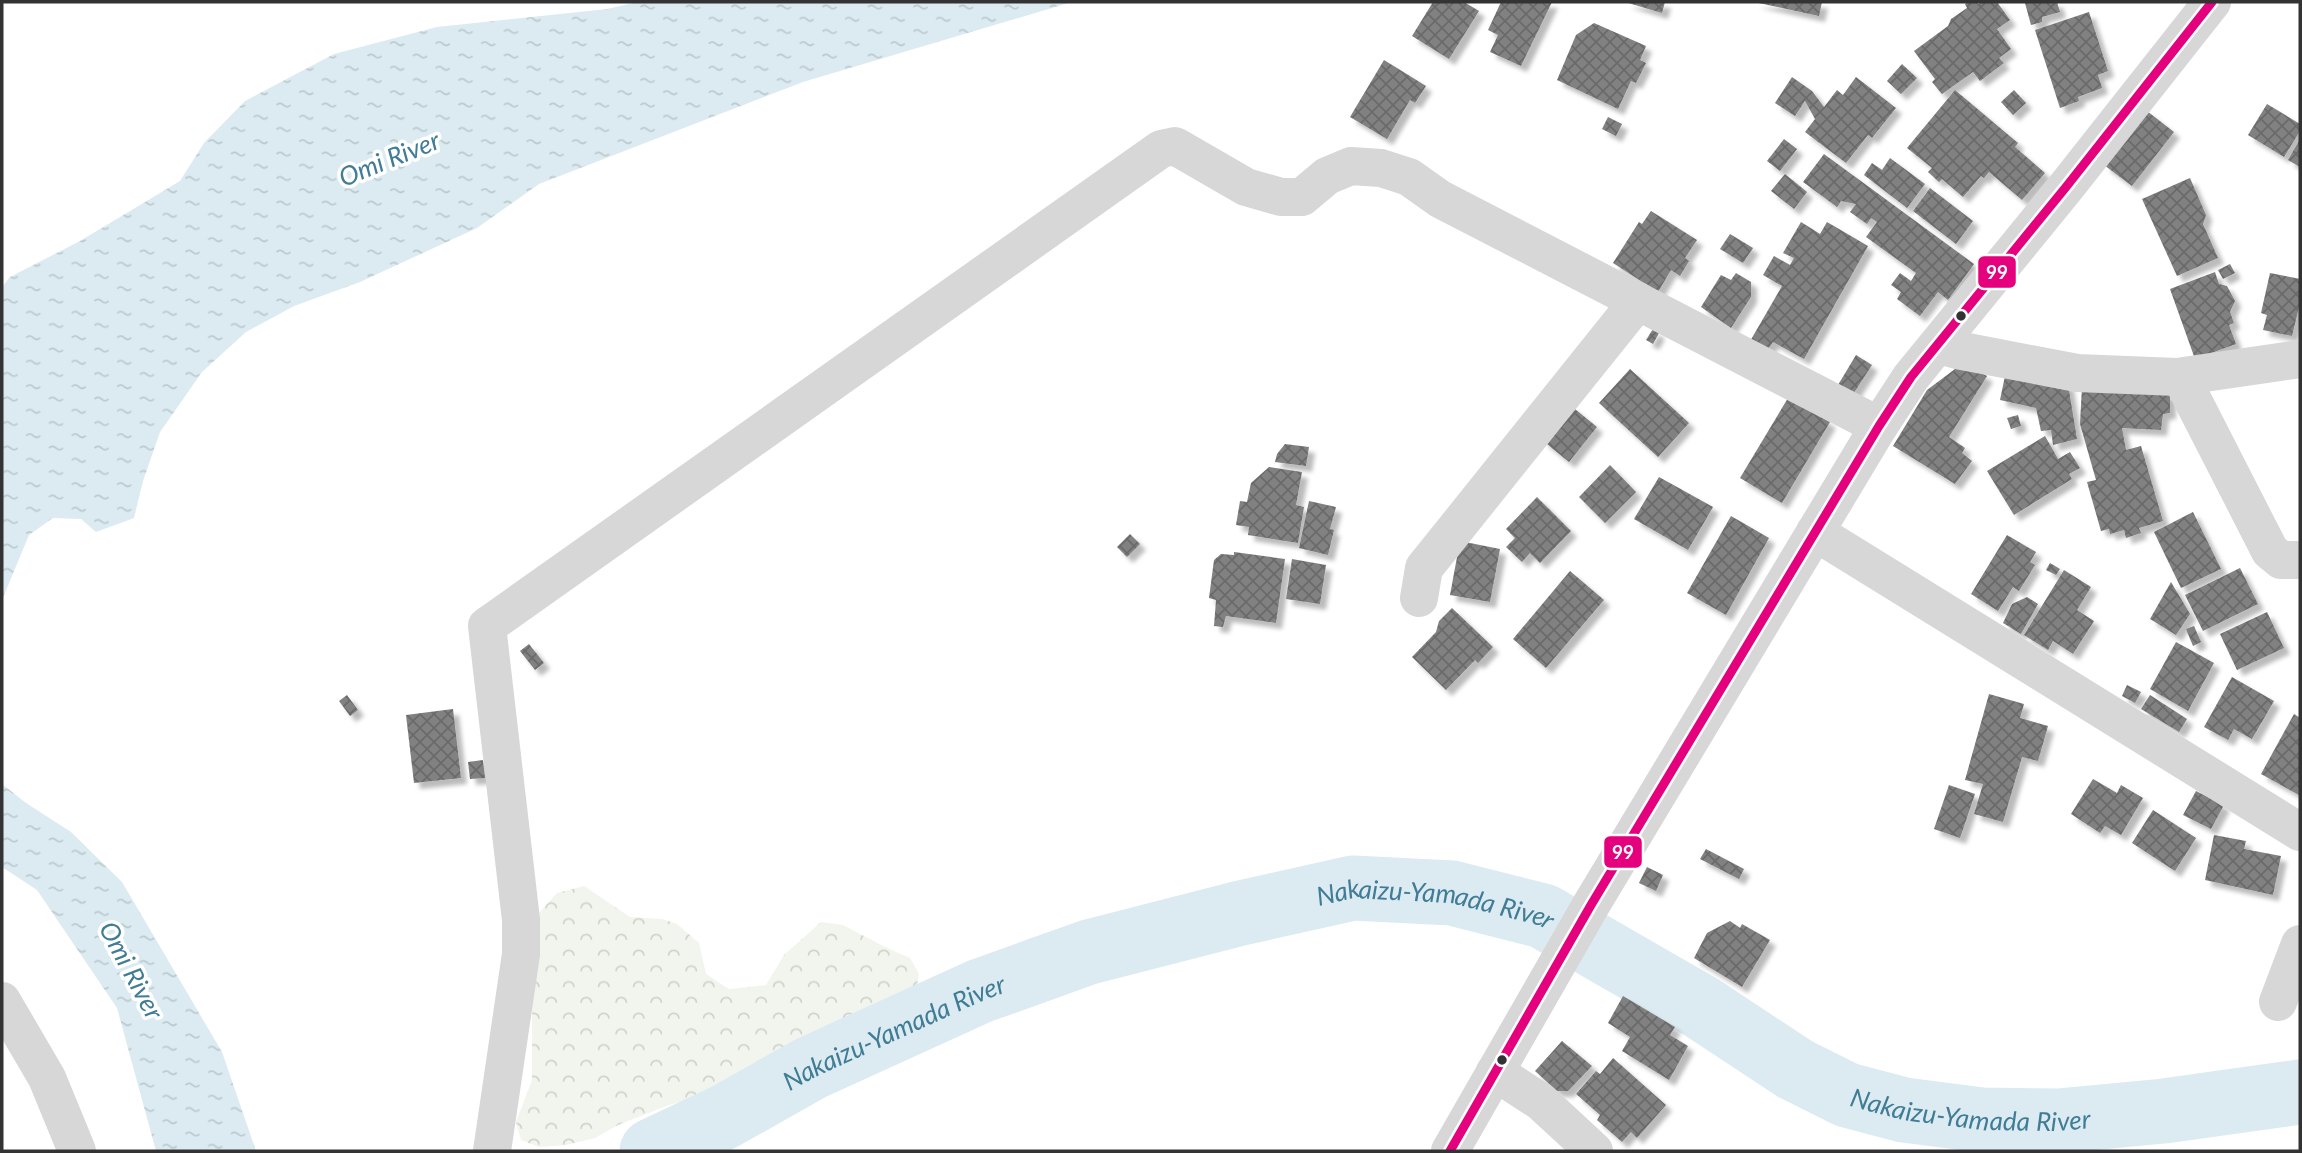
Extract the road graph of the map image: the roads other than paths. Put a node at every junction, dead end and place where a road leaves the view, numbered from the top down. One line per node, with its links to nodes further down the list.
1 (2212, 2): 3 (street)
2 (1638, 301): 6 (street); 9 (street); 16 (street)
3 (1938, 345): 5 (street); 6 (street)
4 (2300, 359): 5 (street)
5 (2181, 377): 8 (street)
6 (1879, 426): 7 (street)
7 (1815, 532): 10 (street); 14 (street)
8 (2300, 560)
9 (1419, 598)
10 (2300, 832)
11 (2300, 944): 13 (street)
12 (2, 1001): 15 (street)
13 (2278, 1002)
14 (1495, 1072): 17 (street); 18 (street)
15 (76, 1151)
16 (492, 1151)
17 (1450, 1151)
18 (1594, 1151)

